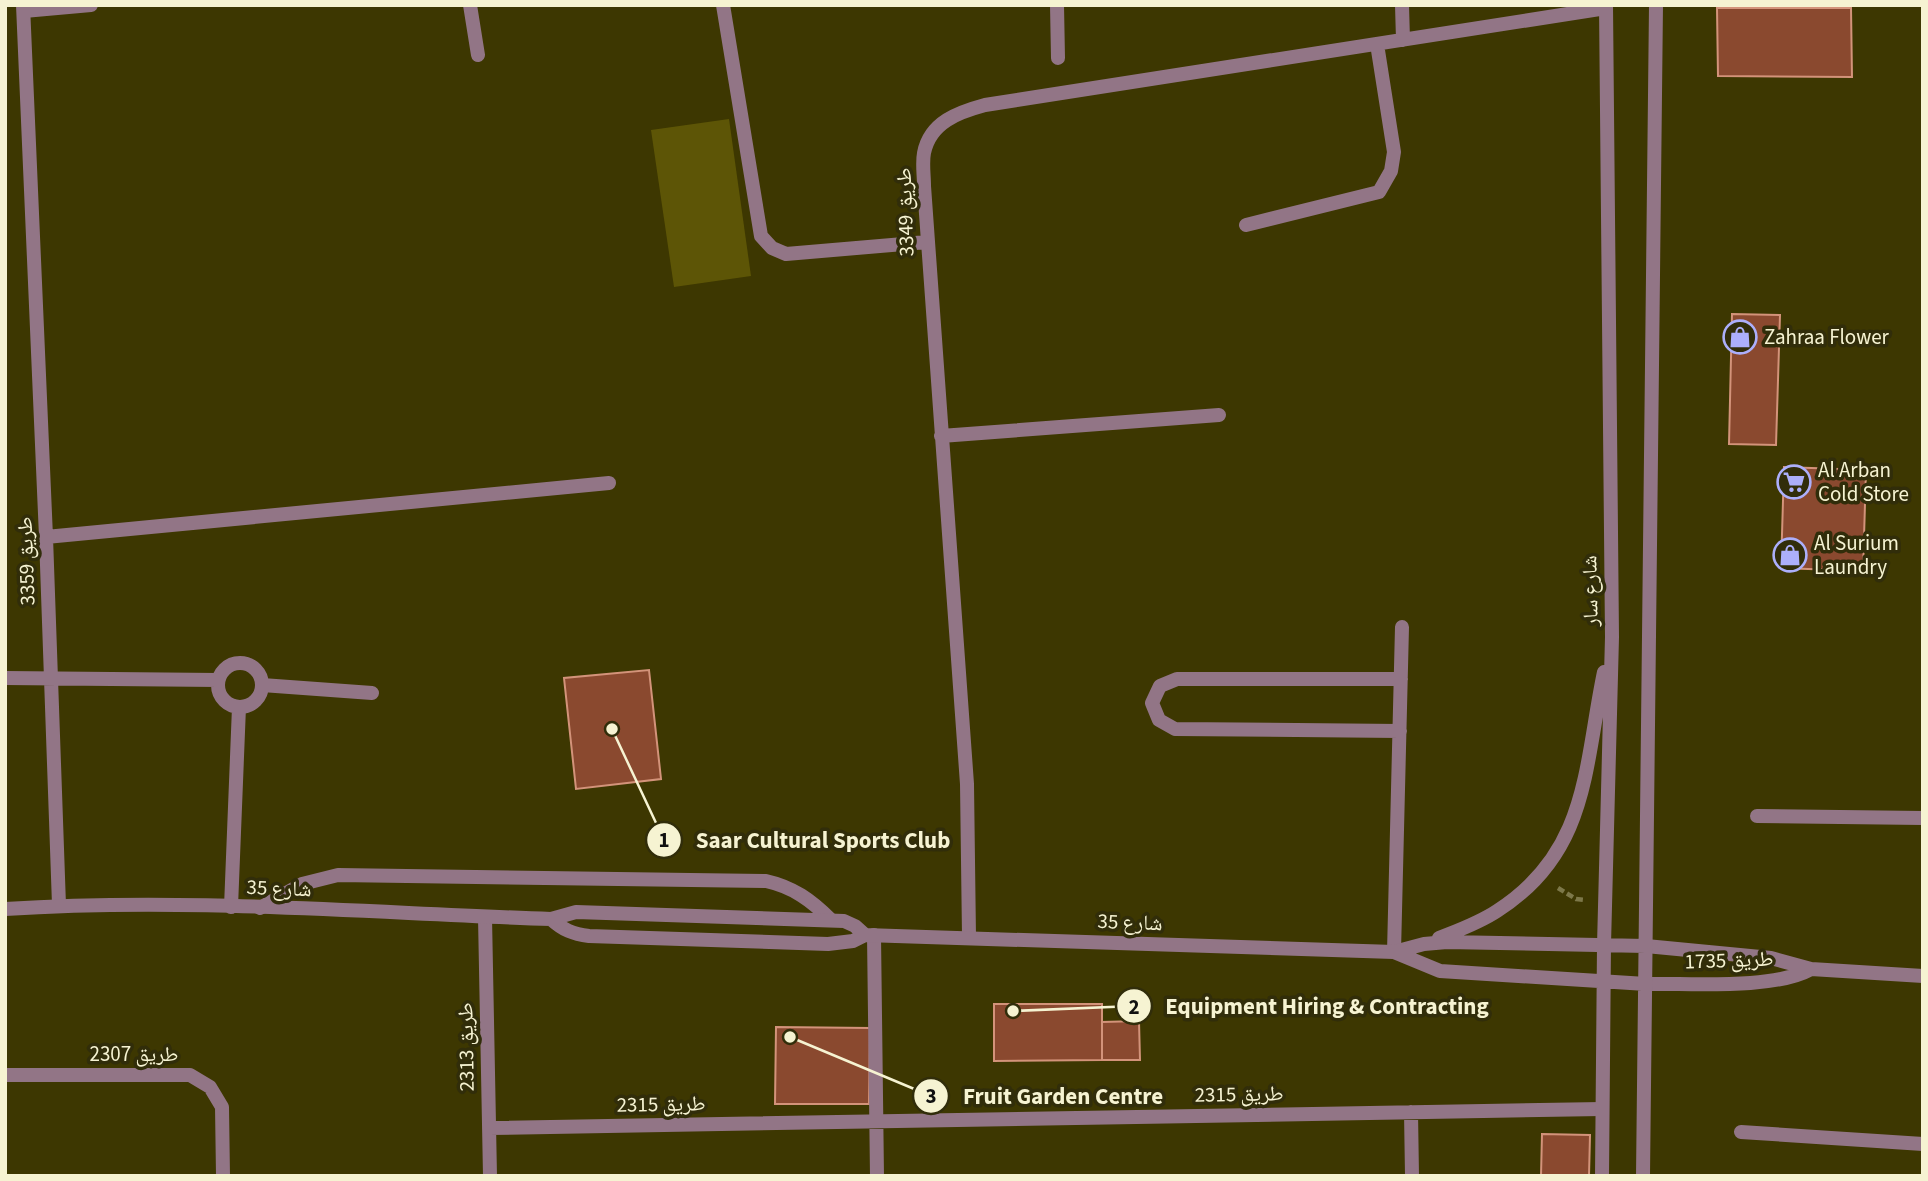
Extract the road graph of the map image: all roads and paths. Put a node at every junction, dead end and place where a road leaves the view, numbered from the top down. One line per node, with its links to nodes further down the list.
1 (91, 5): 8 (street)
2 (470, 5): 11 (street)
3 (723, 5): 14 (street)
4 (1057, 5): 12 (street)
5 (1402, 5): 9 (street)
6 (1656, 5): 42 (street)
7 (1606, 7): 9 (street, طريق 3349); 20 (street, شارع سار)
8 (24, 8): 18 (street, طريق 3359)
9 (1403, 40): 10 (street, طريق 3349)
10 (1377, 44): 13 (street); 14 (street, طريق 3349)
11 (478, 55)
12 (1058, 58)
13 (1246, 225)
14 (927, 242): 16 (street, طريق 3349)
15 (1219, 415): 16 (street)
16 (941, 436): 39 (street, طريق 3349)
17 (609, 483): 18 (street)
18 (46, 537): 22 (street, طريق 3359)
19 (1402, 627): 23 (street)
20 (1612, 637): 40 (street); 41 (street, شارع سار)
21 (5, 678): 22 (street)
22 (51, 678): 24 (street); 31 (street, طريق 3359)
23 (1401, 679): 28 (street); 28 (street)
24 (218, 680): 25 (street); 27 (street)
25 (262, 685): 26 (street); 27 (street)
26 (372, 693)
27 (239, 707): 32 (street)
28 (1400, 731): 43 (street)
29 (1757, 816): 30 (street)
30 (1923, 818)
31 (58, 905): 32 (street, شارع 35); 34 (street, شارع 35)
32 (232, 907): 33 (street, شارع 35)
33 (260, 908): 35 (street, شارع 35); 37 (street)
34 (5, 909)
35 (485, 917): 36 (street, شارع 35); 52 (street, طريق 2313)
36 (551, 919): 37 (street, شارع 35); 38 (street, شارع 35)
37 (831, 920): 38 (street, شارع 35)
38 (869, 935): 39 (street, شارع 35); 51 (street)
39 (969, 937): 43 (street, شارع 35)
40 (1424, 944): 41 (street, شارع 35); 43 (street, شارع 35)
41 (1604, 945): 42 (street, شارع 35); 46 (street, شارع سار)
42 (1646, 946): 44 (street, طريق 1735); 47 (street)
43 (1394, 952): 46 (street, شارع 35)
44 (1811, 969): 45 (street, طريق 1735); 47 (street, طريق 1735)
45 (1923, 976)
46 (1604, 982): 47 (street, شارع 35); 49 (street, شارع سار)
47 (1646, 984): 60 (street)
48 (5, 1075): 55 (street, طريق 2307)
49 (1602, 1109): 50 (street, طريق 2315); 59 (street, شارع سار)
50 (1411, 1112): 51 (street, طريق 2315); 58 (street)
51 (876, 1121): 52 (street, طريق 2315); 57 (street)
52 (489, 1128): 56 (street, طريق 2313)
53 (1741, 1132): 54 (street)
54 (1923, 1144)
55 (223, 1176)
56 (490, 1176)
57 (877, 1176)
58 (1412, 1176)
59 (1602, 1176)
60 (1643, 1176)

